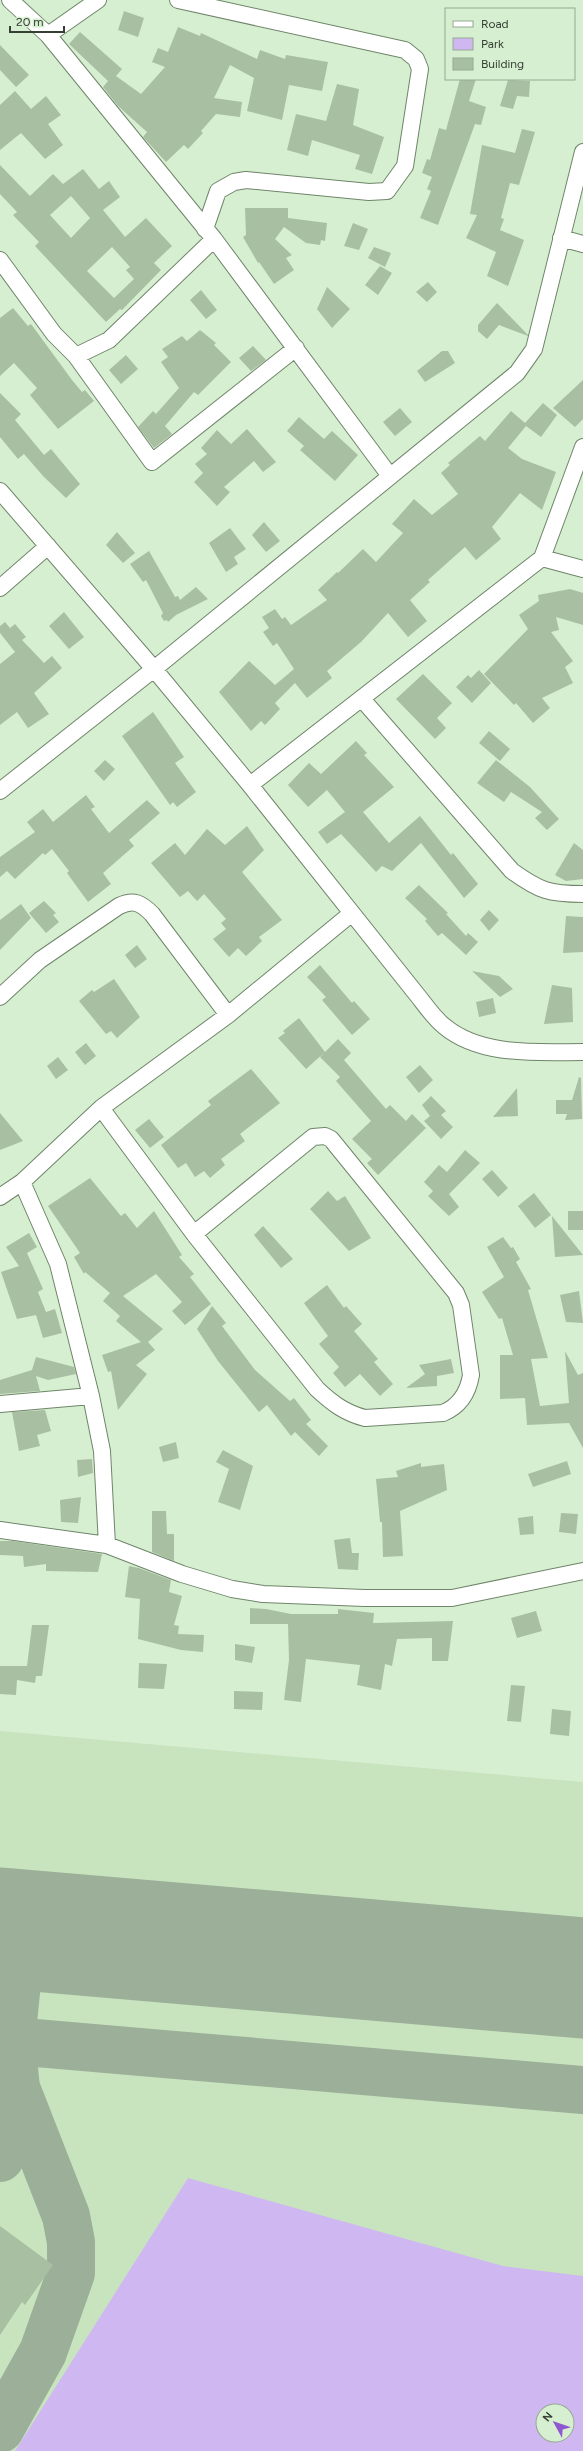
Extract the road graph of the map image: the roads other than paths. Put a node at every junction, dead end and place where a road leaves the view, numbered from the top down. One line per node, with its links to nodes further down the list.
1 (10, 0): 4 (street)
2 (98, 0): 4 (street)
3 (178, 0): 6 (street)
4 (48, 35): 6 (street)
5 (583, 152): 7 (street)
6 (210, 234): 10 (street); 11 (street)
7 (561, 238): 8 (street); 13 (street)
8 (583, 244)
9 (0, 260): 11 (street)
10 (296, 348): 11 (street); 13 (street)
11 (76, 356)
12 (583, 447): 16 (street)
13 (390, 476): 19 (street)
14 (0, 491): 15 (street)
15 (48, 546): 18 (street); 19 (street)
16 (542, 558): 17 (street); 20 (street)
17 (583, 569)
18 (0, 588)
19 (154, 669): 21 (street); 22 (street)
20 (362, 699): 21 (street); 23 (street)
21 (250, 785): 24 (street)
22 (0, 791)
23 (583, 894)
24 (352, 914): 26 (street); 27 (street)
25 (0, 998): 26 (street)
26 (228, 1015): 28 (street)
27 (583, 1052)
28 (102, 1108): 29 (street); 31 (street)
29 (22, 1182): 30 (street); 32 (street)
30 (0, 1197)
31 (194, 1234): 31 (street)
32 (91, 1396): 33 (street); 35 (street)
33 (0, 1404)
34 (0, 1530): 35 (street)
35 (107, 1544): 36 (street)
36 (583, 1572)

